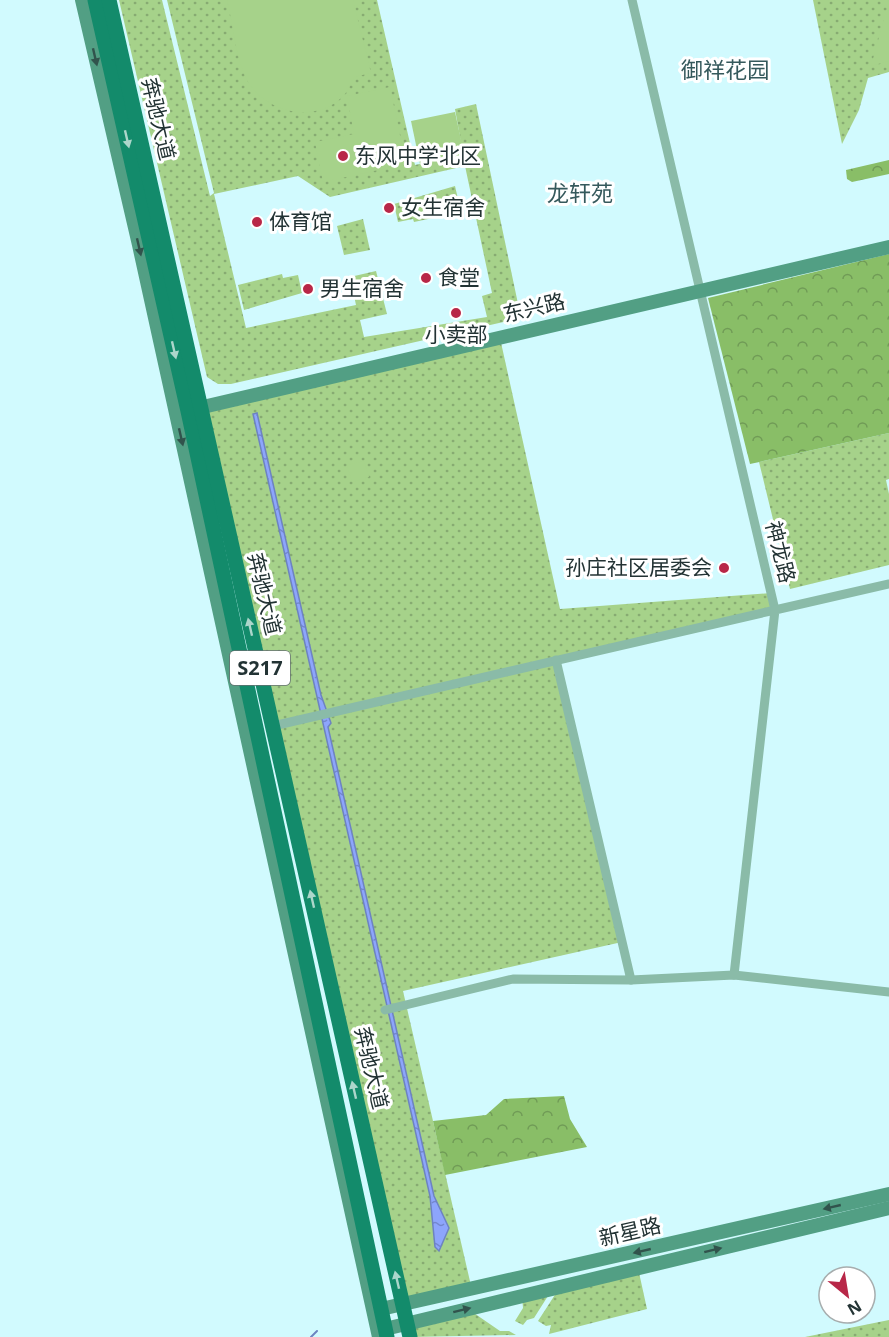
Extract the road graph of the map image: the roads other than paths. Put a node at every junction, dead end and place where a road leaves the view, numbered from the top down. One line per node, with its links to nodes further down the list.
1 (82, 0): 7 (street, one-way to 7)
2 (95, 0): 7 (main road, 奔驰大道 / S217, one-way to 7)
3 (109, 0): 8 (main road, 奔驰大道 / S217)
4 (632, 0): 6 (street, 神龙路)
5 (889, 247): 6 (street, 东兴路)
6 (699, 291): 8 (street, 东兴路); 10 (street, 神龙路)
7 (161, 319): 8 (main road, 奔驰大道 / S217, one-way to 8); 19 (street, one-way to 19)
8 (195, 409): 12 (main road, 奔驰大道 / S217, one-way to 8); 19 (main road, 奔驰大道 / S217)
9 (889, 584): 10 (street)
10 (775, 610): 11 (street, 神龙路); 13 (street)
11 (556, 660): 12 (street, 神龙路); 14 (street)
12 (273, 726): 20 (main road, 奔驰大道 / S217, one-way to 12)
13 (734, 975): 14 (street); 15 (street)
14 (631, 980): 16 (street)
15 (889, 992)
16 (385, 1010)
17 (889, 1194): 20 (street, 新星路, one-way to 20)
18 (889, 1208): 21 (street, 新星路, one-way to 18)
19 (377, 1302): 20 (street, 新星路); 22 (main road, 奔驰大道 / S217)
20 (403, 1306): 21 (main road, 奔驰大道 / S217)
21 (409, 1330): 22 (street, 新星路)
22 (384, 1334)

